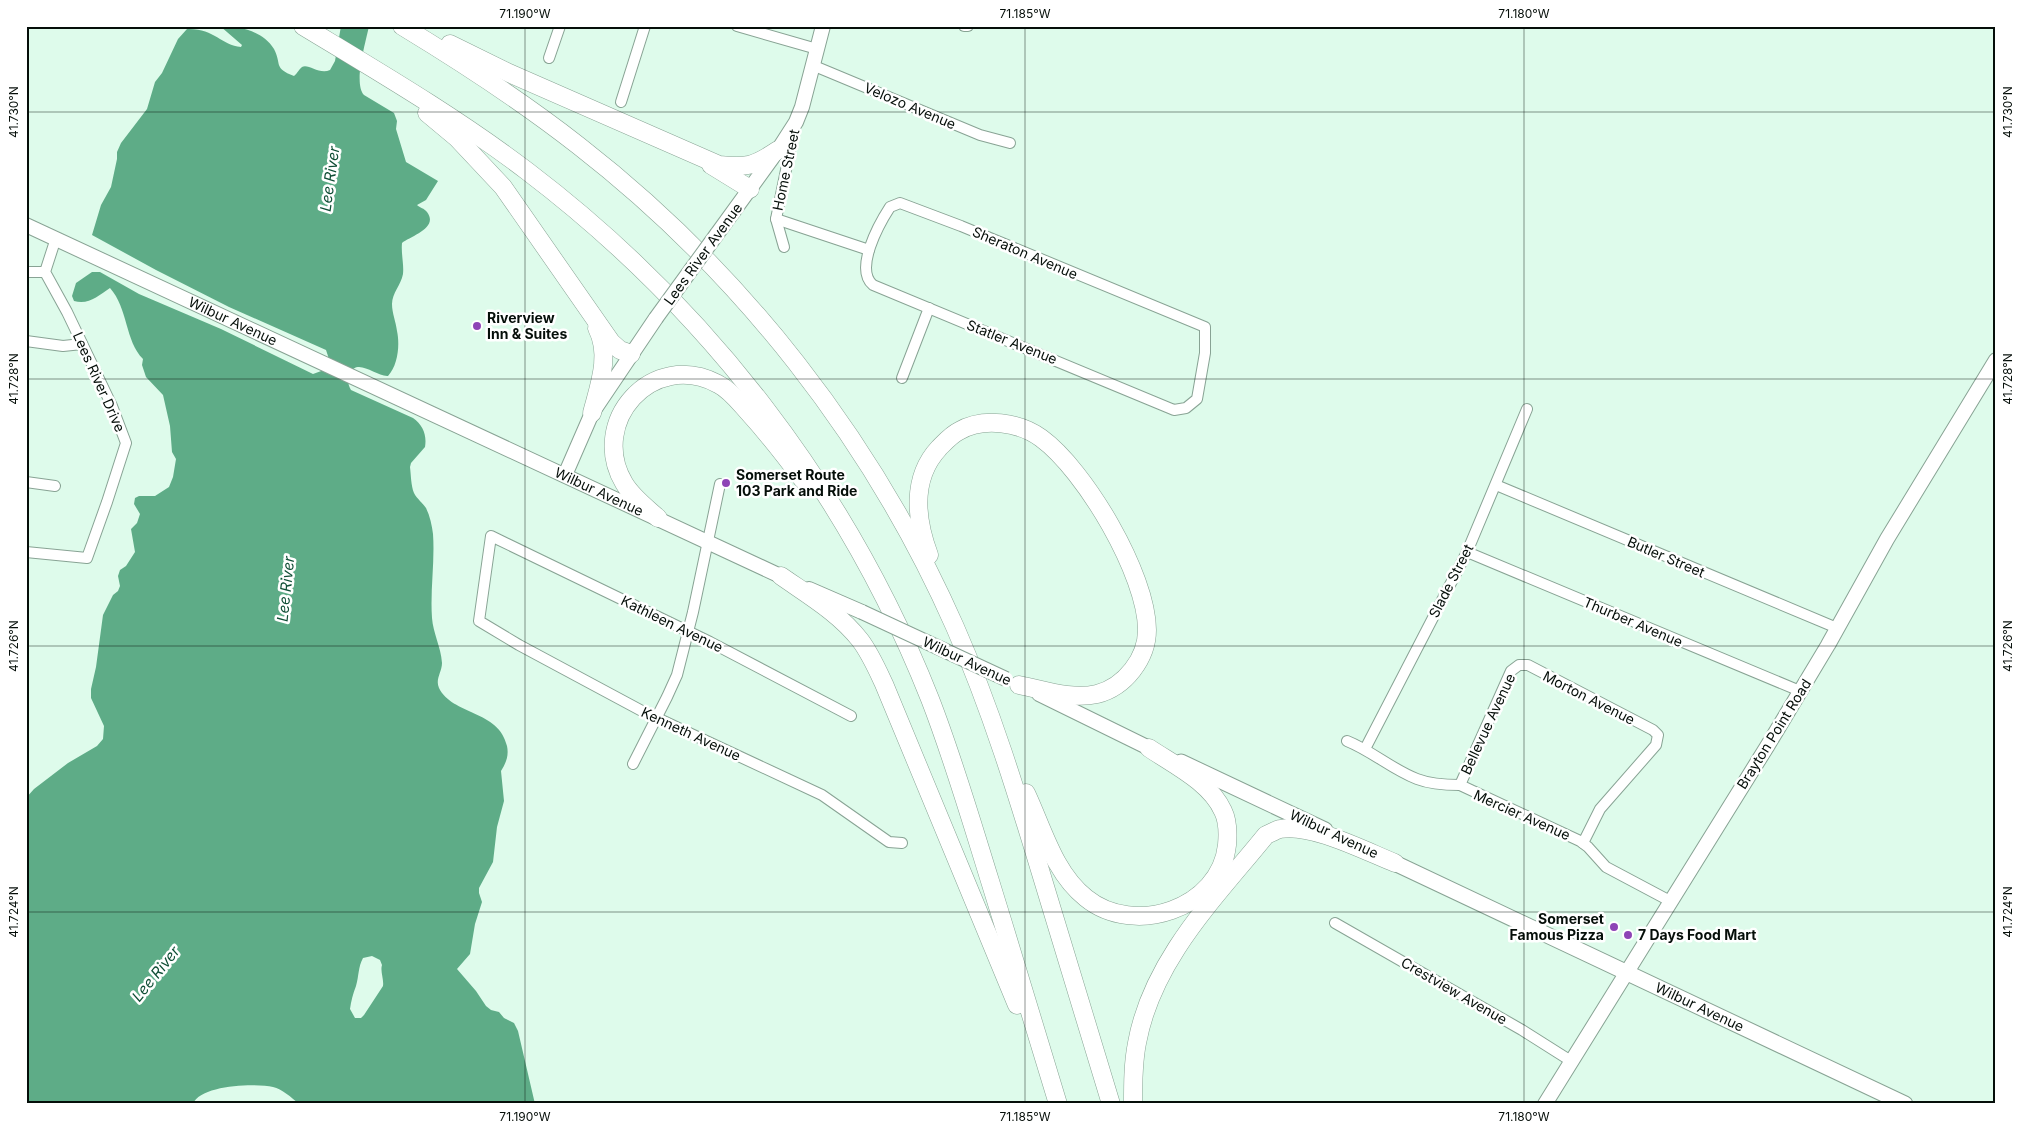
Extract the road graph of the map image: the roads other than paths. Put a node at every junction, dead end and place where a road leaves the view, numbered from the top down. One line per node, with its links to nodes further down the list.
1 (303, 26): 13 (highway)
2 (402, 26): 49 (highway)
3 (411, 26): 17 (highway)
4 (560, 26): 11 (street)
5 (646, 26): 14 (street)
6 (737, 26): 10 (street)
7 (823, 26): 10 (main road, Lees River Avenue)
8 (964, 26): 9 (street)
9 (968, 26)
10 (817, 49): 12 (main road, Lees River Avenue)
11 (549, 58)
12 (812, 64): 15 (main road, Lees River Avenue); 16 (street, Velozo Avenue)
13 (376, 70): 28 (highway); 47 (highway)
14 (621, 102)
15 (796, 122): 18 (main road, Lees River Avenue); 20 (street, Home Street)
16 (1010, 143)
17 (682, 148): 18 (highway); 19 (highway)
18 (778, 150): 19 (main road, Lees River Avenue)
19 (750, 189): 31 (main road, Lees River Avenue, bridge)
20 (776, 219): 23 (street, Home Street); 24 (street)
21 (26, 224): 22 (main road, Wilbur Avenue)
22 (56, 238): 26 (street); 37 (main road, Wilbur Avenue)
23 (784, 247)
24 (869, 250): 27 (street, Statler Avenue); 34 (street, Sheraton Avenue)
25 (26, 272): 26 (street)
26 (45, 272): 30 (street, Lees River Drive)
27 (929, 308): 33 (street); 34 (street, Statler Avenue)
28 (589, 312): 31 (highway); 36 (highway)
29 (26, 341): 30 (street)
30 (82, 344): 45 (street, Lees River Drive)
31 (631, 354): 36 (main road, Lees River Avenue)
32 (1996, 360): 50 (main road, Brayton Point Road)
33 (902, 378)
34 (1186, 408)
35 (1527, 409): 40 (street, Slade Street)
36 (592, 413): 37 (main road, Lees River Avenue)
37 (565, 475): 42 (main road, Wilbur Avenue)
38 (26, 482): 41 (street)
39 (720, 484): 44 (street)
40 (1496, 485): 46 (street, Slade Street); 50 (street, Butler Street)
41 (55, 486)
42 (658, 518): 44 (main road, Wilbur Avenue); 47 (highway)
43 (491, 536): 51 (street, Kathleen Avenue); 57 (street, Kenneth Avenue)
44 (708, 542): 48 (main road, Wilbur Avenue); 51 (street)
45 (26, 552)
46 (1467, 552): 54 (street, Thurber Avenue); 60 (street, Slade Street)
47 (867, 565): 70 (highway)
48 (781, 576): 53 (main road, Wilbur Avenue, bridge); 70 (highway)
49 (955, 628): 53 (highway); 55 (highway)
50 (1837, 628): 54 (main road, Brayton Point Road)
51 (688, 632): 56 (street, Kathleen Avenue); 57 (street)
52 (1519, 664): 62 (street, Bellevue Avenue); 64 (street, Morton Avenue)
53 (1013, 682): 59 (main road, Wilbur Avenue)
54 (1800, 691): 66 (main road, Brayton Point Road)
55 (988, 710): 59 (highway); 71 (highway)
56 (851, 716)
57 (656, 718): 61 (street); 63 (street, Kenneth Avenue)
58 (1347, 741): 60 (street, Mercier Avenue)
59 (1149, 748): 65 (main road, Wilbur Avenue)
60 (1365, 748): 62 (street, Mercier Avenue)
61 (632, 764)
62 (1460, 785): 64 (street, Mercier Avenue)
63 (902, 843)
64 (1583, 843): 66 (street, Mercier Avenue)
65 (1395, 863): 68 (main road, Wilbur Avenue); 72 (highway)
66 (1670, 901): 68 (main road, Brayton Point Road)
67 (1335, 923): 69 (street, Crestview Avenue)
68 (1627, 972): 69 (main road, Brayton Point Road); 74 (main road, Wilbur Avenue)
69 (1571, 1061): 73 (main road, Brayton Point Road)
70 (1058, 1104)
71 (1111, 1104)
72 (1133, 1104)
73 (1545, 1104)
74 (1905, 1104)

